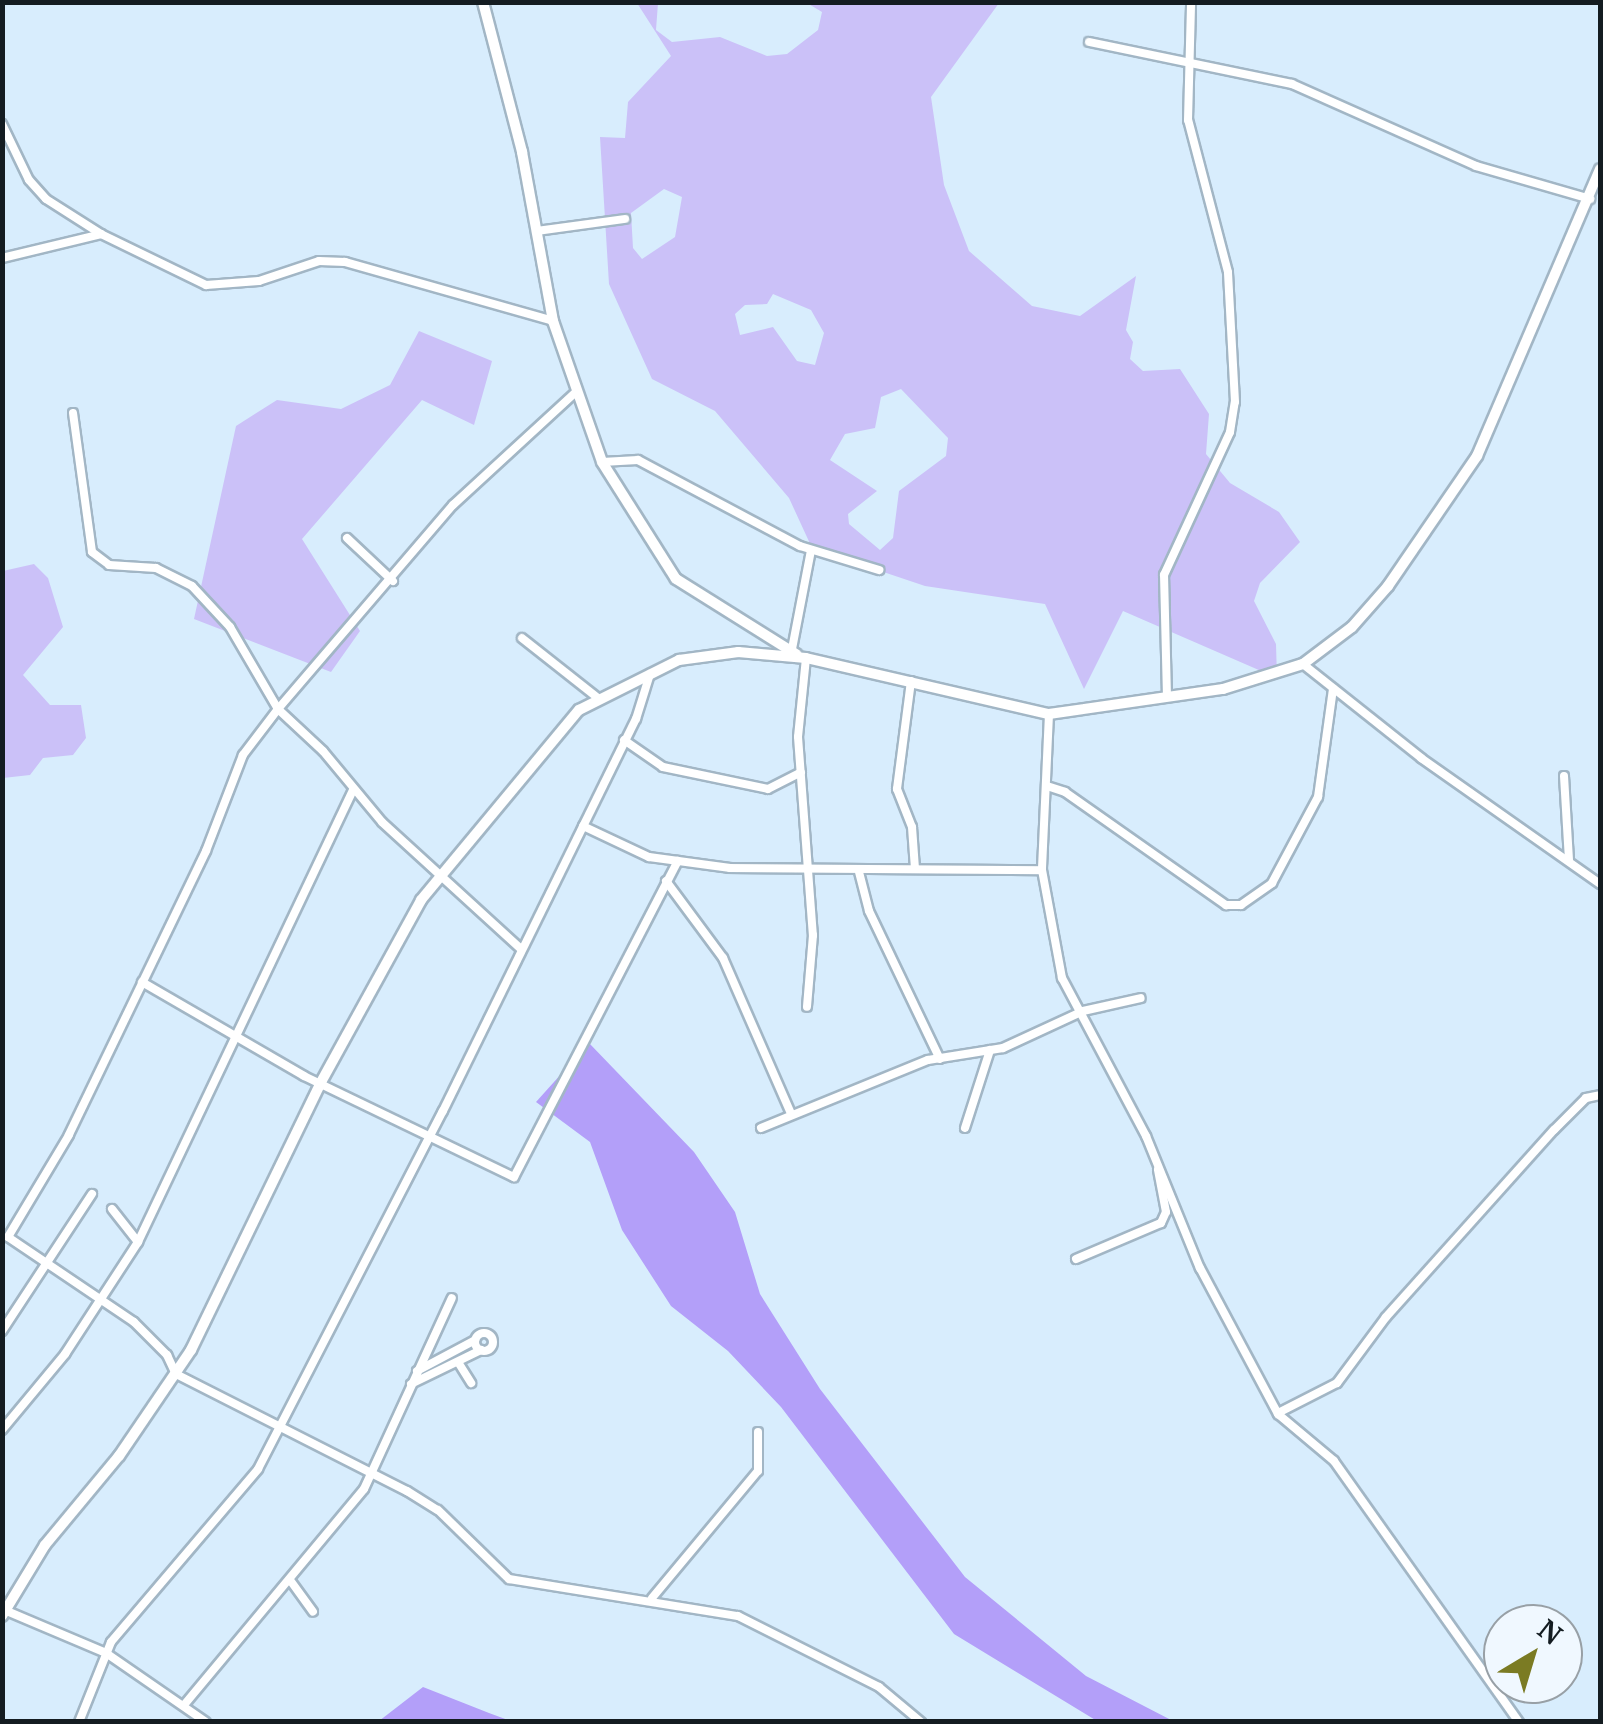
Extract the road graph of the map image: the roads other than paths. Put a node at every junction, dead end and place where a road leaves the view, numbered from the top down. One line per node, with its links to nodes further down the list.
1 (484, 2): 9 (main road)
2 (1191, 2): 4 (street)
3 (1089, 42): 4 (street)
4 (1186, 59): 7 (street); 26 (street)
5 (2, 124): 10 (street)
6 (1600, 169): 7 (main road)
7 (1590, 199): 22 (main road)
8 (625, 219): 9 (street)
9 (537, 231): 12 (main road)
10 (101, 234): 11 (street); 12 (street)
11 (2, 258)
12 (553, 320): 13 (main road)
13 (574, 393): 15 (main road); 19 (street)
14 (74, 412): 28 (street)
15 (602, 462): 17 (street); 21 (main road)
16 (346, 538): 19 (street)
17 (812, 550): 18 (street); 21 (street)
18 (879, 570)
19 (392, 581): 28 (street)
20 (522, 638): 27 (street)
21 (799, 654): 23 (main road); 24 (main road); 31 (street)
22 (1303, 664): 25 (street); 26 (main road)
23 (651, 670): 27 (main road); 30 (street)
24 (911, 682): 29 (main road); 39 (street)
25 (1333, 688): 33 (street); 37 (street)
26 (1166, 697): 29 (main road)
27 (598, 698): 42 (main road)
28 (278, 708): 34 (street); 46 (street)
29 (1050, 714): 33 (street)
30 (624, 740): 31 (street); 35 (street)
31 (801, 772): 38 (street)
32 (1564, 776): 37 (street)
33 (1047, 786): 40 (street)
34 (353, 790): 42 (street); 50 (street)
35 (583, 826): 36 (street); 45 (street)
36 (678, 860): 38 (street); 43 (street)
37 (1568, 860): 44 (street)
38 (805, 867): 41 (street); 48 (street)
39 (915, 869): 40 (street); 41 (street)
40 (1042, 870): 49 (street)
41 (858, 872): 52 (street)
42 (441, 874): 45 (street); 53 (main road)
43 (666, 881): 55 (street); 58 (street)
44 (1600, 884)
45 (521, 949): 58 (street)
46 (142, 982): 50 (street); 62 (street)
47 (1142, 998): 49 (street)
48 (806, 1007)
49 (1083, 1011): 51 (street); 59 (street)
50 (239, 1040): 53 (street); 63 (street)
51 (990, 1050): 52 (street); 57 (street)
52 (940, 1059): 55 (street)
53 (320, 1084): 58 (street); 73 (main road)
54 (1600, 1095): 76 (street)
55 (791, 1114): 56 (street)
56 (761, 1128)
57 (965, 1128)
58 (427, 1137): 77 (street)
59 (1155, 1156): 64 (street); 76 (street)
60 (92, 1194): 65 (street)
61 (112, 1209): 63 (street)
62 (5, 1239): 65 (street)
63 (138, 1242): 67 (street)
64 (1076, 1259)
65 (44, 1263): 67 (street); 68 (street)
66 (452, 1298): 72 (street)
67 (102, 1300): 73 (street); 78 (street)
68 (2, 1332)
69 (474, 1340): 70 (street); 70 (street); 72 (street)
70 (481, 1350): 71 (street)
71 (458, 1362): 74 (street); 75 (street)
72 (417, 1371): 75 (street)
73 (176, 1374): 77 (street); 83 (main road)
74 (471, 1383)
75 (411, 1384): 80 (street)
76 (1278, 1414): 90 (street)
77 (274, 1427): 80 (street); 85 (street)
78 (2, 1430)
79 (758, 1432): 82 (street)
80 (372, 1473): 81 (street); 82 (street)
81 (290, 1580): 84 (street); 86 (street)
82 (652, 1598): 89 (street)
83 (4, 1612): 85 (street)
84 (313, 1612)
85 (106, 1653): 86 (street); 87 (street)
86 (184, 1705): 88 (street)
87 (79, 1722)
88 (206, 1722)
89 (921, 1722)
90 (1519, 1722)

